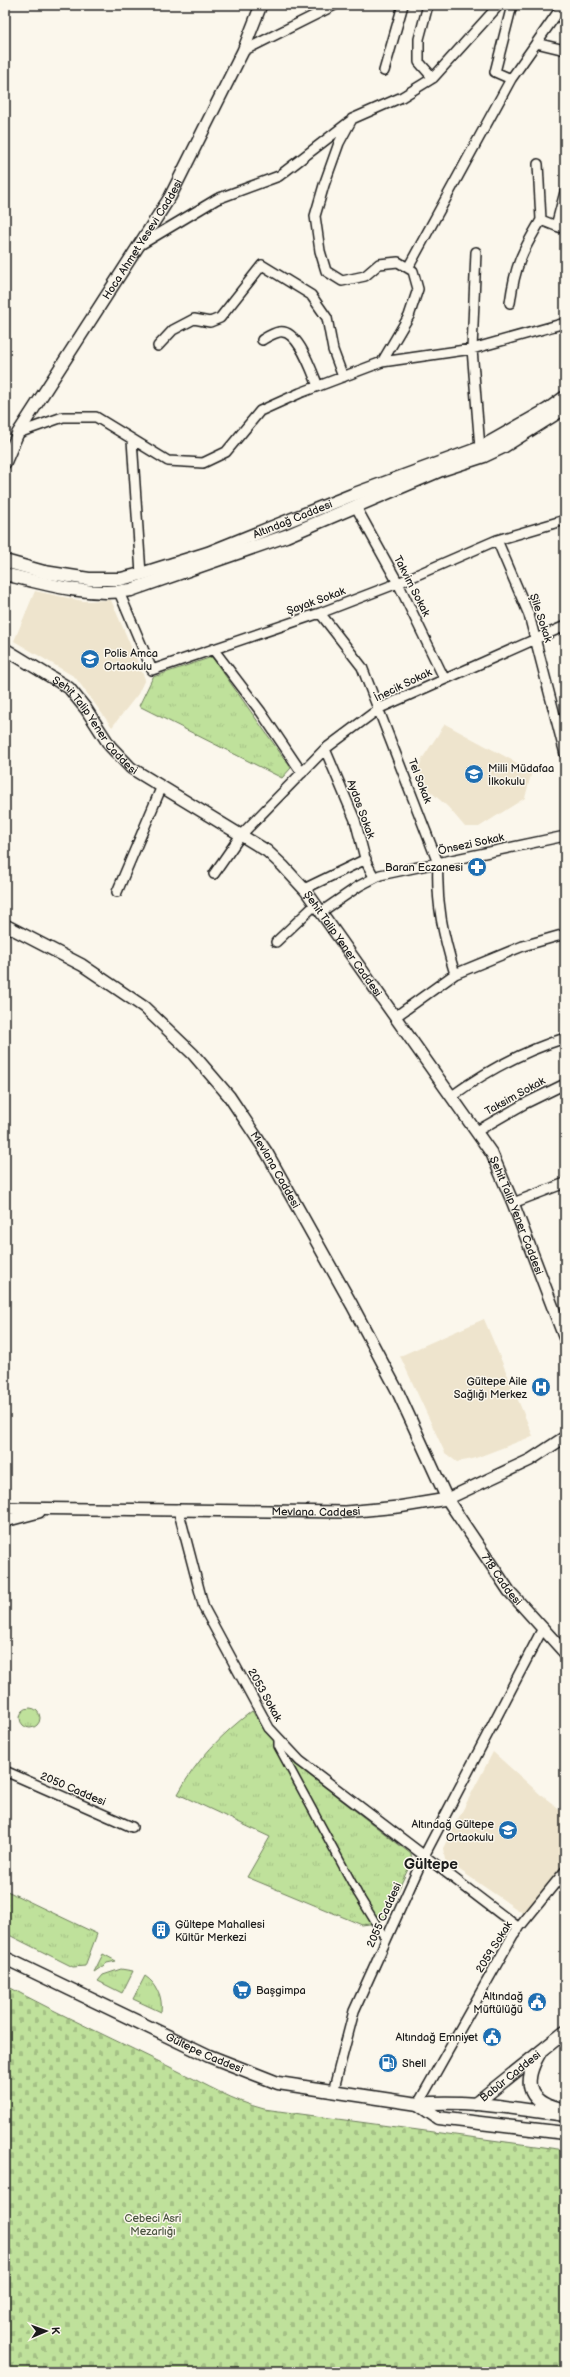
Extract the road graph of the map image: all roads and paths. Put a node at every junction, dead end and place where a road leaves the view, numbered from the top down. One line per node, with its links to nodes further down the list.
1 (261, 5): 10 (street, Hoca Ahmet Yesevi Caddesi)
2 (335, 5): 10 (street)
3 (402, 5): 11 (street)
4 (428, 5): 12 (street)
5 (499, 5): 12 (street)
6 (512, 5): 13 (street)
7 (563, 5): 8 (street)
8 (536, 43): 9 (street); 13 (street)
9 (565, 50)
10 (243, 51): 19 (street, Hoca Ahmet Yesevi Caddesi)
11 (384, 71)
12 (433, 78): 14 (street)
13 (511, 79): 21 (street)
14 (352, 120): 19 (street); 21 (street)
15 (538, 164): 17 (street)
16 (565, 192): 18 (street)
17 (541, 220): 18 (street); 22 (street)
18 (561, 227)
19 (138, 246): 32 (street, Hoca Ahmet Yesevi Caddesi)
20 (476, 252): 26 (street)
21 (408, 268): 27 (street)
22 (510, 303)
23 (565, 323): 26 (street)
24 (262, 340): 29 (street)
25 (158, 346): 28 (street)
26 (472, 349): 27 (street); 34 (street)
27 (382, 362): 28 (street)
28 (343, 377): 29 (street)
29 (318, 386): 33 (street)
30 (565, 397): 34 (main road, Altındağ Caddesi)
31 (565, 408): 36 (main road, Altındağ Caddesi)
32 (18, 434): 33 (street); 35 (street, Hoca Ahmet Yesevi Caddesi)
33 (132, 440): 41 (street)
34 (480, 448): 41 (main road, Altındağ Caddesi)
35 (5, 463)
36 (356, 507): 42 (street, Takvim Sokak); 43 (main road, Altındağ Caddesi)
37 (565, 520): 38 (street, Şayak Sokak)
38 (497, 540): 42 (street, Şayak Sokak); 46 (street, Şile Sokak)
39 (5, 561): 41 (main road, Altındağ Caddesi)
40 (5, 574): 43 (main road, Altındağ Caddesi)
41 (142, 574)
42 (398, 583): 44 (street, Şayak Sokak); 49 (street, Takvim Sokak)
43 (119, 592): 48 (street, Şayak Sokak)
44 (320, 613): 48 (street, Şayak Sokak); 50 (street, Tel Sokak)
45 (565, 626): 46 (street, İnecik Sokak)
46 (535, 639): 49 (street, İnecik Sokak); 52 (street, Şile Sokak)
47 (5, 649): 54 (street, Şehit Talip Yener Caddesi)
48 (213, 649): 53 (street)
49 (444, 678): 50 (street, İnecik Sokak)
50 (380, 708): 51 (street, İnecik Sokak); 58 (street, Tel Sokak)
51 (325, 749): 53 (street, İnecik Sokak); 57 (street, Aydos Sokak)
52 (565, 754)
53 (302, 773): 55 (street, İnecik Sokak)
54 (162, 786): 55 (street, Şehit Talip Yener Caddesi); 62 (street)
55 (240, 835): 59 (street, İnecik Sokak); 61 (street, Şehit Talip Yener Caddesi)
56 (565, 836): 58 (street, Önsezi Sokak)
57 (366, 859): 60 (street, Aydos Sokak); 61 (street)
58 (438, 863): 60 (street, Önsezi Sokak); 67 (street, Tel Sokak)
59 (214, 874)
60 (374, 877): 63 (street, Önsezi Sokak)
61 (304, 889): 63 (street, Şehit Talip Yener Caddesi)
62 (117, 892)
63 (318, 909): 66 (street, Önsezi Sokak); 68 (street, Şehit Talip Yener Caddesi)
64 (5, 925): 77 (street, Mevlana Caddesi)
65 (565, 934): 67 (street)
66 (276, 942)
67 (455, 974): 68 (street)
68 (395, 1016): 71 (street, Şehit Talip Yener Caddesi)
69 (565, 1038): 71 (street)
70 (565, 1084): 72 (street, Taksim Sokak)
71 (452, 1096): 72 (street, Şehit Talip Yener Caddesi)
72 (477, 1131): 74 (street, Şehit Talip Yener Caddesi)
73 (565, 1183): 74 (street)
74 (513, 1203): 75 (street, Şehit Talip Yener Caddesi)
75 (564, 1336)
76 (565, 1437): 77 (street, Mevlana. Caddesi)
77 (446, 1499): 80 (street, Mevlana. Caddesi); 82 (street, 718 Caddesi)
78 (5, 1508): 79 (street, Mevlana. Caddesi)
79 (50, 1509): 80 (street, Mevlana. Caddesi); 81 (street, Mevlana. Caddesi)
80 (178, 1509): 84 (street, 2053 Sokak)
81 (5, 1521)
82 (543, 1628): 83 (street, 718 Caddesi); 87 (street, 2055 Caddesi)
83 (565, 1653)
84 (278, 1738): 87 (street, 2053 Sokak); 90 (street)
85 (5, 1771): 86 (street, 2050 Caddesi)
86 (132, 1827)
87 (424, 1856): 89 (street, 2053 Sokak); 90 (street, 2055 Caddesi)
88 (565, 1871): 89 (street, 2059 Sokak)
89 (519, 1928): 95 (street, 2059 Sokak)
90 (386, 1940): 94 (street, 2055 Caddesi)
91 (5, 1958): 94 (main road, Gültepe Caddesi)
92 (565, 2032): 93 (main road, Babür Caddesi)
93 (540, 2052): 96 (main road, Babür Caddesi); 97 (main road)
94 (333, 2092): 95 (main road, Gültepe Caddesi)
95 (418, 2104): 96 (main road, Gültepe Caddesi); 98 (main road, Gültepe Caddesi)
96 (475, 2104): 97 (main road, Gültepe Caddesi)
97 (564, 2115)
98 (565, 2132)

